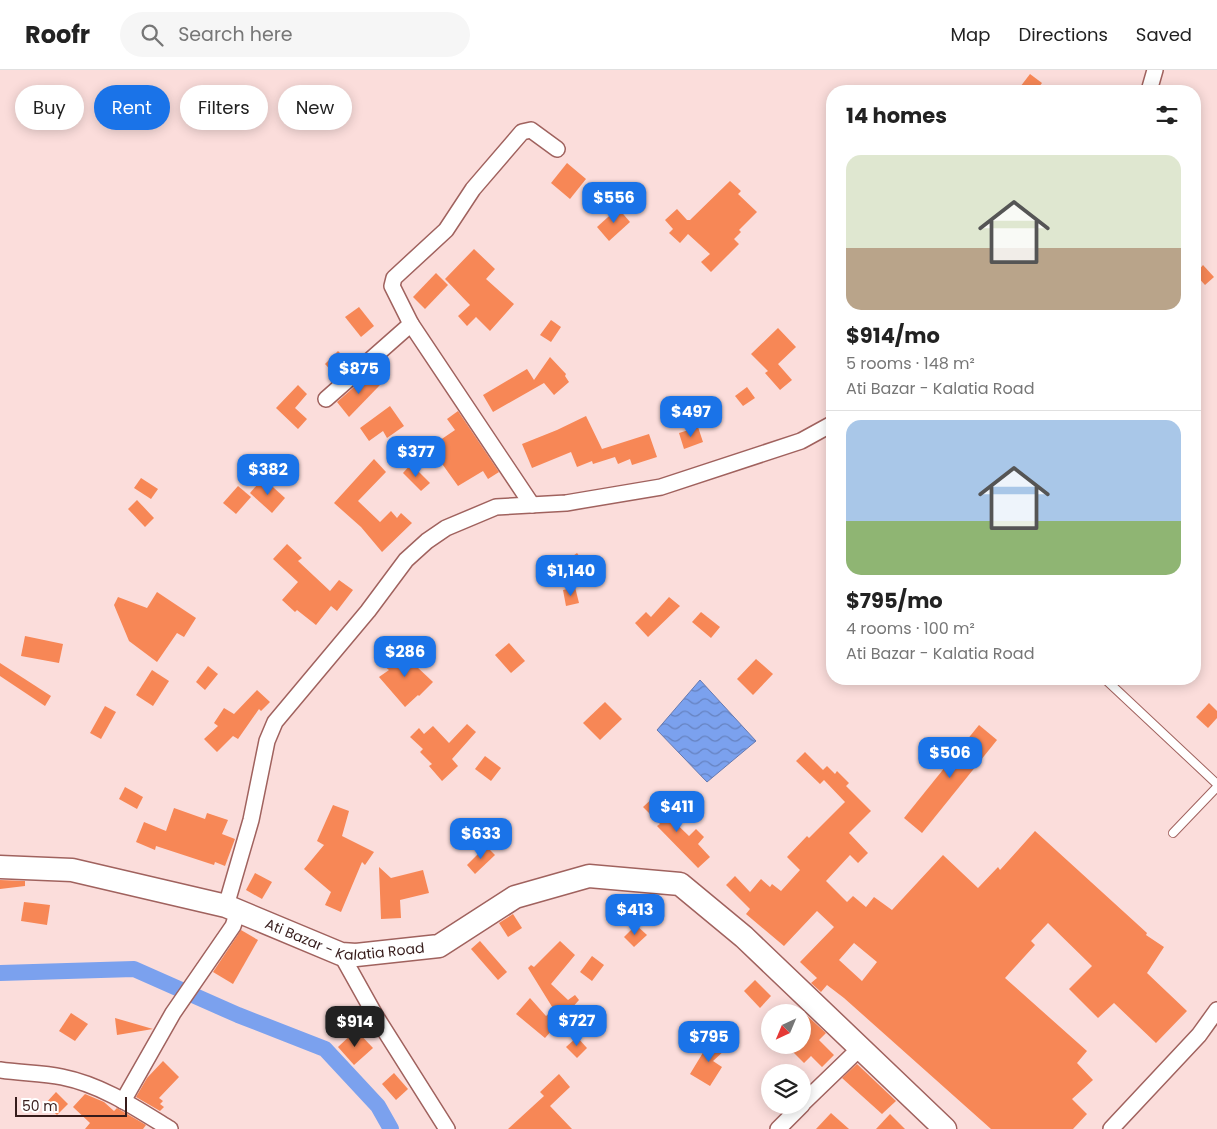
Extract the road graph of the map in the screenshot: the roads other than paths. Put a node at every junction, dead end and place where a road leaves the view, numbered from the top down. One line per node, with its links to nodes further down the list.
1 (1155, 70): 2 (street)
2 (1151, 85)
3 (558, 148): 4 (street)
4 (410, 324): 5 (street); 7 (street)
5 (326, 399)
6 (826, 427): 7 (street)
7 (532, 505): 12 (street)
8 (1111, 685): 9 (lane)
9 (1217, 786): 10 (lane)
10 (1174, 833)
11 (0, 868): 12 (main road, Ati Bazar - Kalatia Road)
12 (232, 909): 13 (main road, Ati Bazar - Kalatia Road); 18 (street)
13 (341, 954): 15 (main road, Ati Bazar - Kalatia Road); 21 (street)
14 (1217, 1010): 24 (street)
15 (860, 1048): 17 (street); 23 (main road, Ati Bazar - Kalatia Road)
16 (0, 1070): 18 (street)
17 (811, 1096)
18 (123, 1101): 20 (street)
19 (793, 1114): 22 (street)
20 (170, 1129)
21 (447, 1129)
22 (778, 1129)
23 (945, 1129)
24 (1111, 1129)

